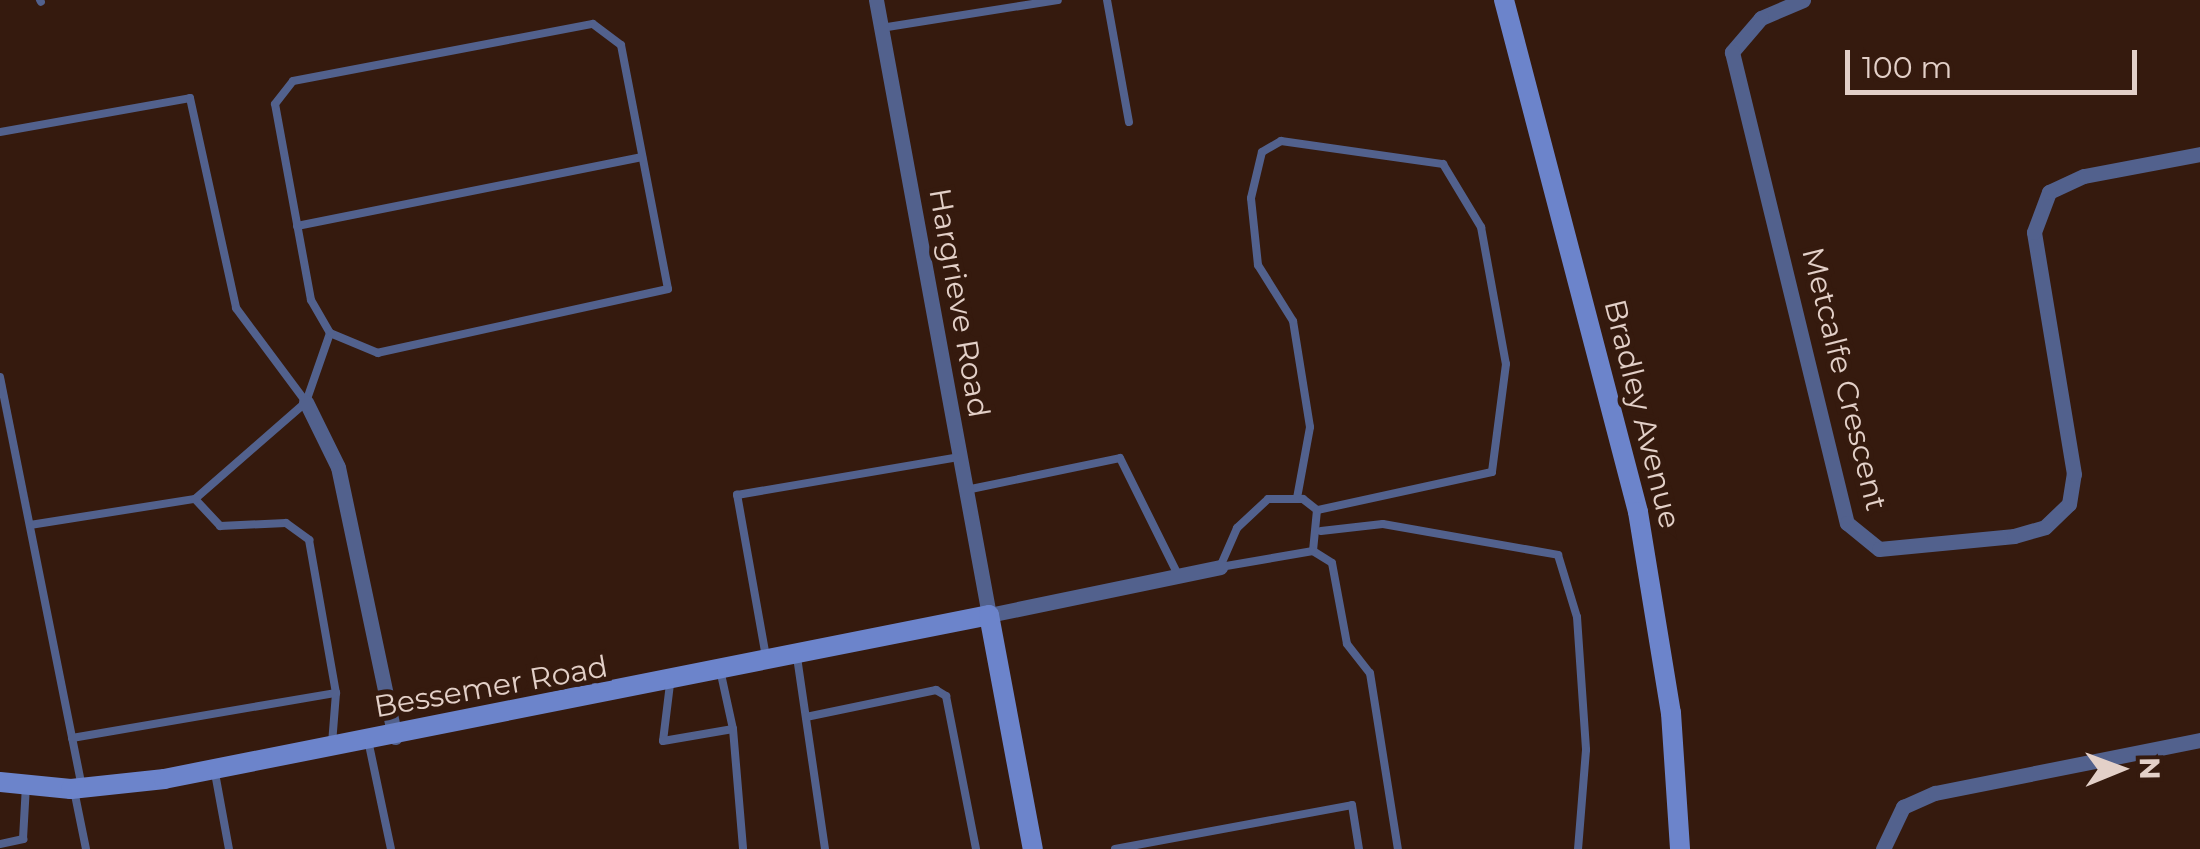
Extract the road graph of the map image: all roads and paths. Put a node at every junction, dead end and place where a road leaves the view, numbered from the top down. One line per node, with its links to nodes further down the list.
1 (876, 0): 6 (street, Hargrieve Road)
2 (1058, 0): 6 (lane)
3 (1107, 0): 7 (lane)
4 (1504, 0): 54 (street, Bradley Avenue)
5 (1802, 0): 9 (street, Metcalfe Crescent)
6 (882, 28): 15 (street, Hargrieve Road)
7 (1129, 122)
8 (0, 132): 14 (lane)
9 (2200, 154)
10 (642, 156): 11 (lane); 11 (lane); 12 (lane)
11 (298, 226): 12 (lane)
12 (330, 333): 14 (lane)
13 (0, 377): 20 (lane)
14 (306, 402): 18 (lane); 33 (street)
15 (960, 458): 16 (street, Hargrieve Road); 27 (lane)
16 (966, 490): 24 (lane); 25 (street, Hargrieve Road)
17 (1297, 498): 19 (lane); 19 (lane); 23 (lane)
18 (195, 499): 20 (lane); 30 (lane)
19 (1318, 510): 21 (lane)
20 (30, 525): 34 (lane)
21 (1321, 531): 22 (lane); 53 (lane)
22 (1313, 551): 23 (lane); 52 (lane)
23 (1220, 567): 24 (street)
24 (1180, 579): 25 (street)
25 (989, 615): 26 (street, Bessemer Road); 49 (street)
26 (797, 657): 27 (street, Bessemer Road); 31 (lane)
27 (767, 664): 28 (street, Bessemer Road)
28 (721, 674): 29 (street, Bessemer Road); 32 (lane)
29 (670, 684): 32 (lane); 33 (street, Bessemer Road)
30 (336, 693): 34 (lane); 37 (lane)
31 (806, 717): 47 (lane); 48 (lane)
32 (734, 729): 46 (lane)
33 (395, 737): 35 (street, Bessemer Road)
34 (72, 738): 41 (lane)
35 (368, 740): 37 (street, Bessemer Road); 45 (lane)
36 (2200, 740): 55 (street)
37 (332, 747): 38 (street, Bessemer Road)
38 (214, 769): 41 (street, Bessemer Road); 44 (lane)
39 (0, 782): 40 (street, Bessemer Road)
40 (26, 786): 41 (street, Bessemer Road); 42 (lane)
41 (78, 788): 43 (lane)
42 (0, 844)
43 (86, 849)
44 (229, 849)
45 (391, 849)
46 (742, 849)
47 (825, 849)
48 (976, 849)
49 (1033, 849)
50 (1116, 849): 51 (lane)
51 (1359, 849)
52 (1398, 849)
53 (1578, 849)
54 (1680, 849)
55 (1883, 849)

